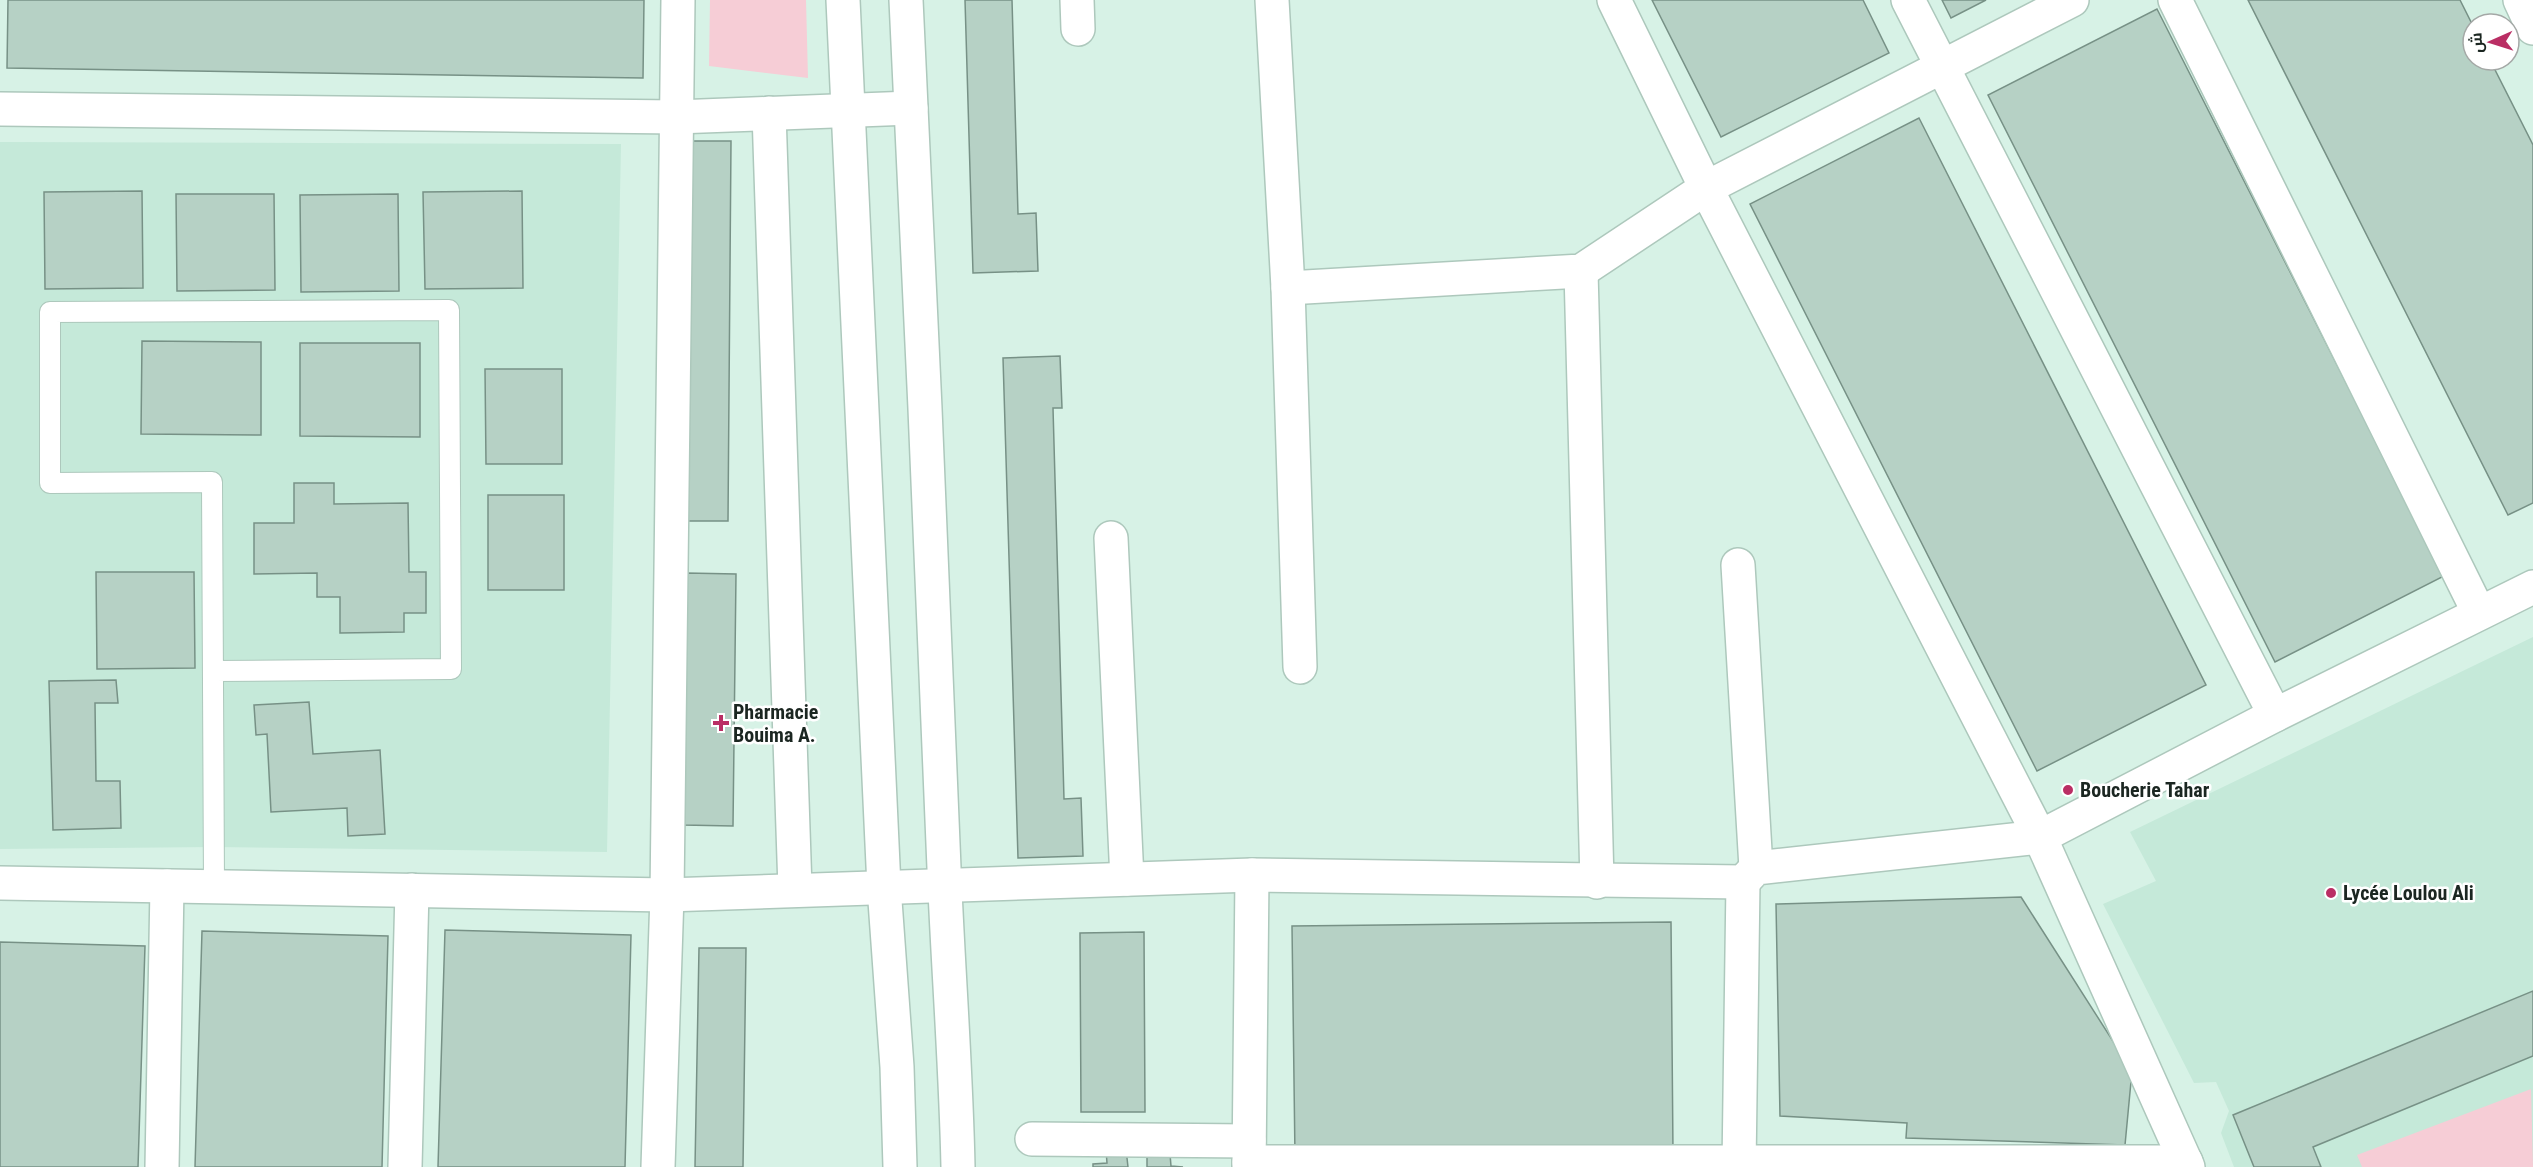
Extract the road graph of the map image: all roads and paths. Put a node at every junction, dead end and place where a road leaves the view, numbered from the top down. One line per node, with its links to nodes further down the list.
1 (678, 0): 16 (street)
2 (843, 0): 14 (street)
3 (906, 0): 12 (street)
4 (1272, 0): 19 (street)
5 (1614, 0): 17 (street)
6 (1908, 0): 11 (street)
7 (2072, 0): 11 (street)
8 (2175, 0): 23 (street)
9 (2520, 0): 10 (street)
10 (2533, 28)
11 (1942, 66): 17 (street); 26 (street)
12 (911, 108): 14 (street); 33 (street)
13 (0, 109): 16 (street)
14 (847, 111): 15 (street); 36 (street)
15 (769, 113): 16 (street); 37 (street)
16 (676, 117): 39 (street)
17 (1706, 188): 18 (street); 27 (street)
18 (1581, 271): 19 (street); 31 (street)
19 (1288, 288): 24 (street)
20 (1111, 538): 30 (street)
21 (1738, 565): 29 (street)
22 (2533, 587): 23 (street)
23 (2480, 613): 26 (street)
24 (1300, 667)
25 (213, 671): 25 (lane); 35 (lane)
26 (2275, 715): 27 (street)
27 (2040, 837): 29 (street); 42 (street)
28 (1252, 874): 30 (street); 31 (street); 41 (street)
29 (1749, 875): 31 (street); 43 (street)
30 (1127, 879): 33 (street)
31 (1597, 882)
32 (0, 883): 34 (street)
33 (945, 884): 36 (street); 48 (street)
34 (167, 886): 35 (street); 44 (street)
35 (214, 887): 38 (street)
36 (884, 887): 37 (street); 47 (street)
37 (795, 889): 39 (street)
38 (412, 890): 39 (street); 45 (street)
39 (666, 895): 46 (street)
40 (1032, 1139): 41 (street)
41 (1249, 1157): 43 (street)
42 (2187, 1164): 43 (street)
43 (1739, 1165)
44 (162, 1167)
45 (405, 1167)
46 (658, 1167)
47 (900, 1167)
48 (958, 1167)

